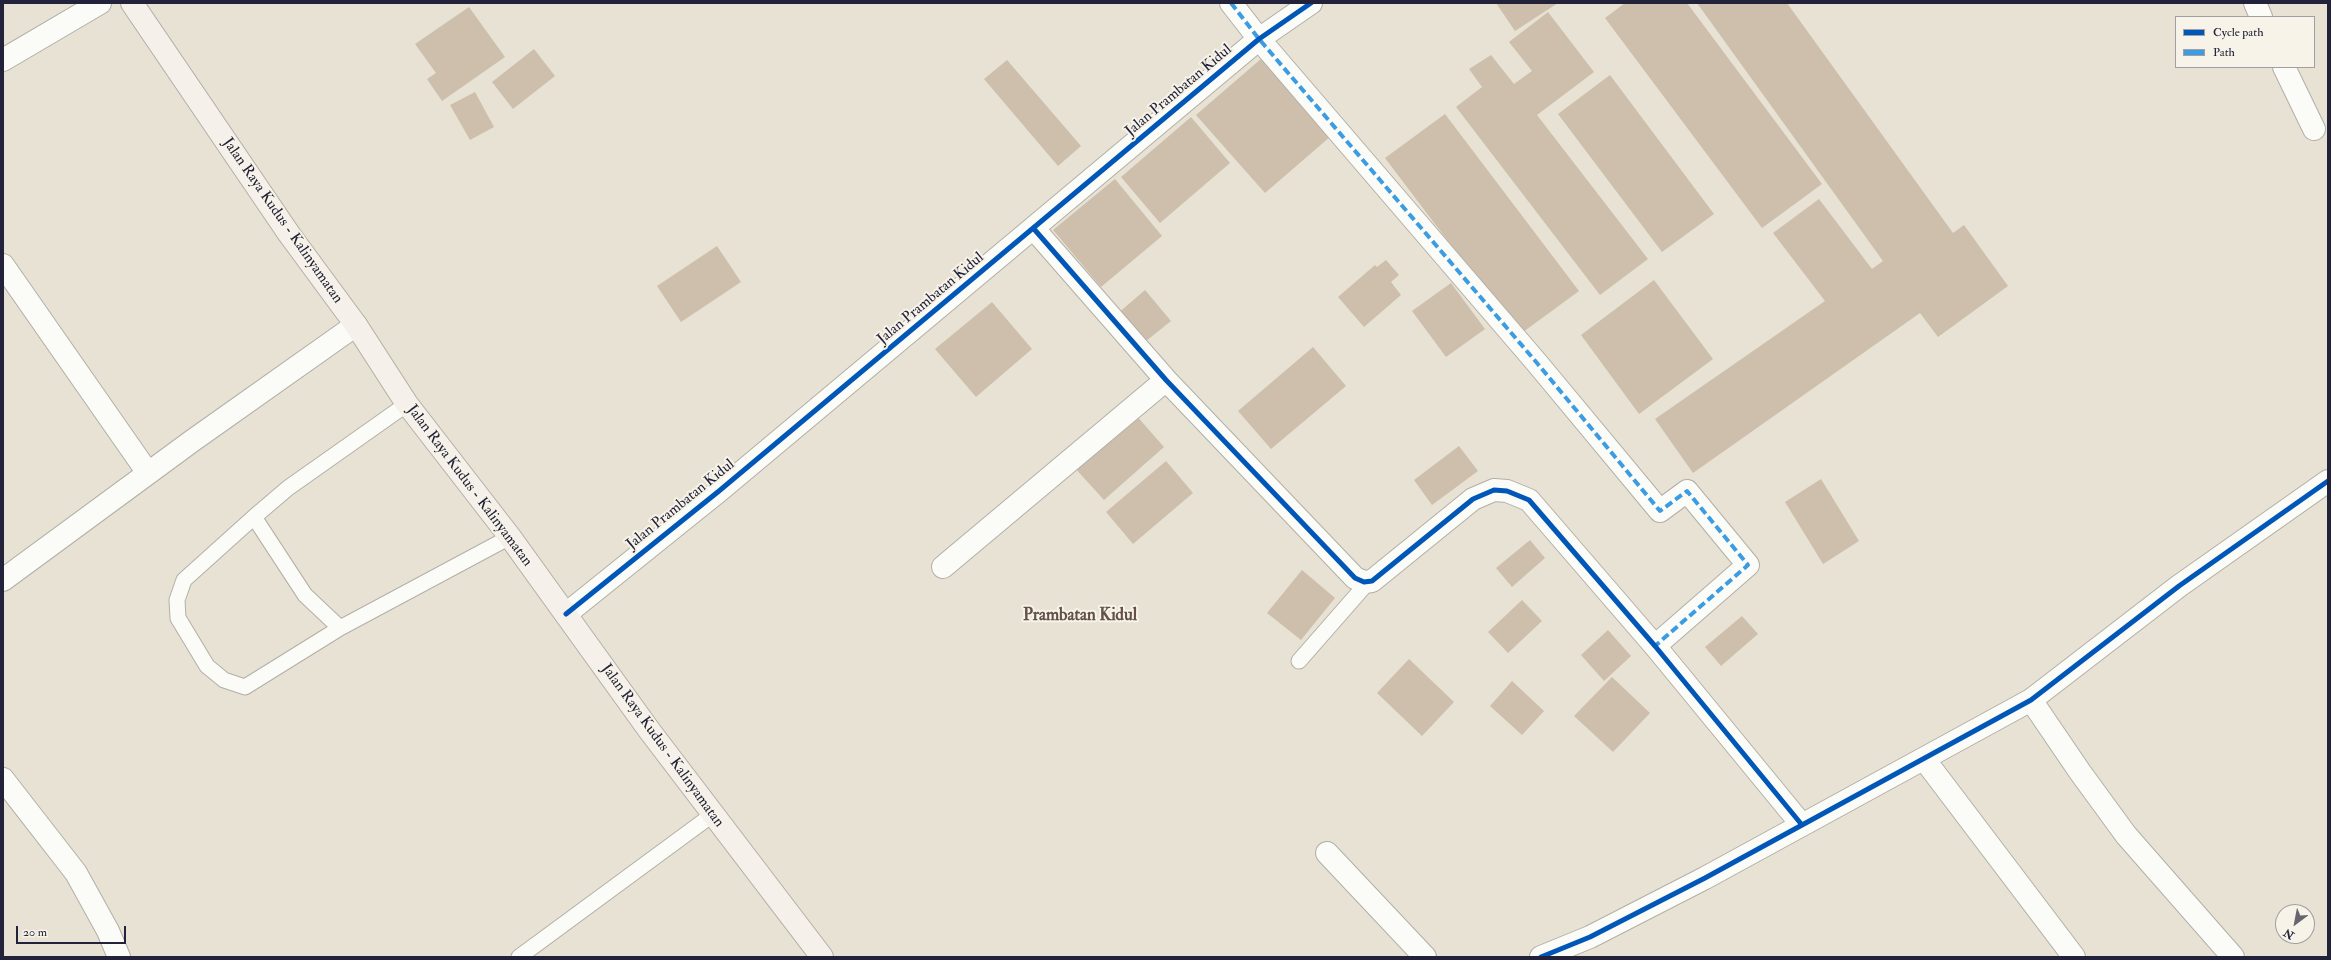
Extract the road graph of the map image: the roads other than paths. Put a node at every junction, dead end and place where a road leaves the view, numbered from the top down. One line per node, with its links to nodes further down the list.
1 (100, 3): 8 (street)
2 (132, 3): 13 (main road, Jalan Raya Kudus - Kalinyamatan)
3 (1230, 3): 7 (street)
4 (1311, 3): 7 (street, Jalan Prambatan Kidul)
5 (2255, 3): 6 (street)
6 (2261, 16)
7 (1259, 39): 11 (street, Jalan Prambatan Kidul); 25 (street)
8 (3, 60)
9 (2284, 68): 10 (street)
10 (2314, 129)
11 (1034, 229): 14 (street); 23 (street, Jalan Prambatan Kidul)
12 (3, 265): 16 (street)
13 (356, 325): 15 (main road, Jalan Raya Kudus - Kalinyamatan); 16 (street)
14 (1166, 380): 20 (street); 22 (street)
15 (407, 404): 18 (lane); 19 (main road, Jalan Raya Kudus - Kalinyamatan)
16 (148, 473): 21 (street)
17 (2328, 481): 27 (street)
18 (254, 517): 24 (lane); 24 (lane)
19 (510, 537): 23 (main road, Jalan Raya Kudus - Kalinyamatan); 24 (lane)
20 (943, 567)
21 (3, 580)
22 (1369, 581): 25 (street); 26 (lane)
23 (566, 614): 30 (main road, Jalan Raya Kudus - Kalinyamatan)
24 (340, 628)
25 (1654, 646): 31 (street)
26 (1299, 661)
27 (2031, 700): 28 (street); 39 (street)
28 (1924, 759): 31 (street); 38 (street)
29 (3, 779): 33 (street)
30 (712, 815): 34 (lane); 35 (main road, Jalan Raya Kudus - Kalinyamatan)
31 (1802, 825): 37 (street)
32 (1327, 853): 36 (street)
33 (120, 957)
34 (519, 957)
35 (822, 957)
36 (1425, 957)
37 (1540, 957)
38 (2074, 957)
39 (2233, 957)

